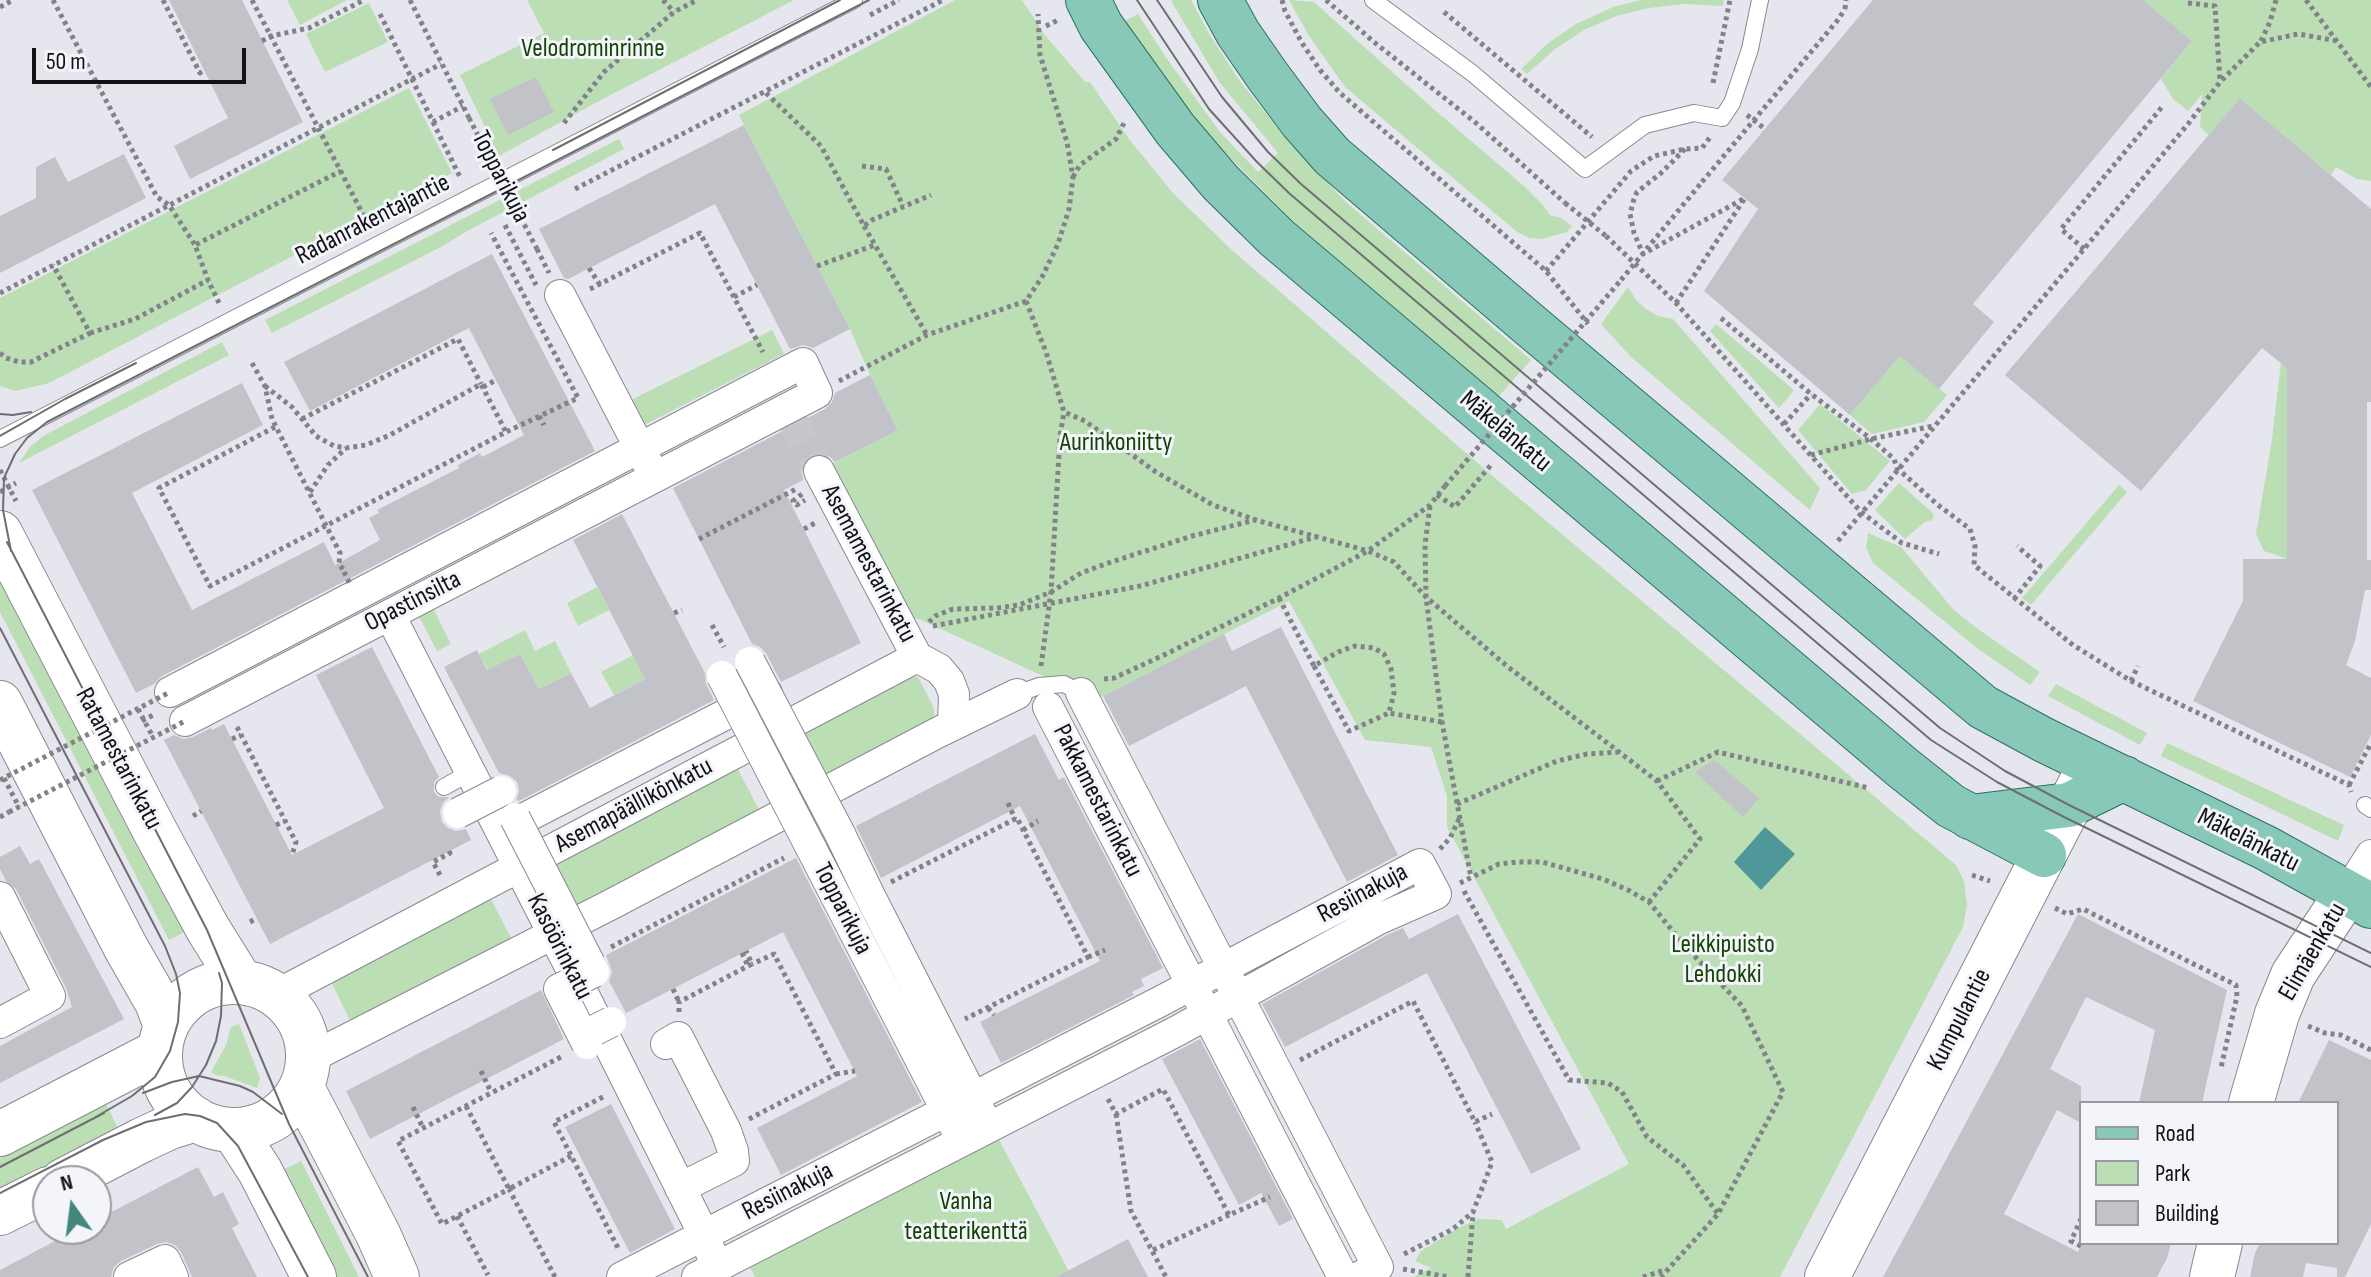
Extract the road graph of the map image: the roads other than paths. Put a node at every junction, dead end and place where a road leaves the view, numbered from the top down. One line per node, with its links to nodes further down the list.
1 (854, 0): 7 (lane, Radanrakentajantie)
2 (1088, 0): 37 (main road, Mäkelänkatu)
3 (1220, 0): 29 (main road, Mäkelänkatu)
4 (1373, 0): 5 (lane)
5 (1760, 0)
6 (562, 299): 8 (street)
7 (0, 439)
8 (647, 445): 9 (street, Opastinsilta); 11 (street); 11 (street, Opastinsilta)
9 (610, 464): 12 (street); 14 (street, Opastinsilta)
10 (819, 471): 18 (street, Asemamestarinkatu)
11 (662, 473): 12 (street, Opastinsilta)
12 (625, 492): 16 (street, Opastinsilta)
13 (0, 533): 52 (street, Ratamestarinkatu)
14 (390, 578): 15 (street, Opastinsilta); 16 (street, Kasöörinkatu)
15 (327, 610): 17 (street); 21 (street, Opastinsilta)
16 (402, 613): 17 (street, Opastinsilta); 30 (street, Kasöörinkatu); 32 (street, Kasöörinkatu)
17 (327, 656): 21 (street, Opastinsilta)
18 (917, 657): 27 (street); 43 (street, Asemapäällikönkatu)
19 (750, 662): 22 (street, Topparikuja, bridge)
20 (722, 676): 26 (street, Topparikuja, bridge)
21 (220, 688): 25 (street, Opastinsilta)
22 (767, 693): 26 (street); 28 (street, Topparikuja, bridge)
23 (1050, 693): 27 (street); 33 (street, Pakkamestarinkatu); 36 (street, Pakkamestarinkatu)
24 (0, 703): 56 (street)
25 (182, 703)
26 (738, 708): 31 (street, Topparikuja, bridge); 38 (street)
27 (953, 725): 48 (street)
28 (801, 759): 31 (street); 39 (street, Topparikuja, bridge)
29 (2108, 770): 35 (street, Kumpulantie); 47 (main road, Mäkelänkatu)
30 (471, 772): 34 (lane); 43 (street, Kasöörinkatu)
31 (772, 774): 40 (street, Topparikuja, bridge)
32 (501, 791): 34 (street, bridge); 38 (street, Kasöörinkatu)
33 (1134, 794): 36 (street); 44 (street, Pakkamestarinkatu)
34 (451, 800)
35 (2069, 805): 37 (main road); 41 (street, Kumpulantie)
36 (1102, 810): 45 (street, Pakkamestarinkatu)
37 (1970, 817): 41 (main road, Mäkelänkatu)
38 (517, 822): 49 (street, Kasöörinkatu, bridge)
39 (839, 832): 40 (street); 65 (street, Topparikuja)
40 (810, 846): 65 (street, Topparikuja)
41 (2044, 855): 86 (street, Kumpulantie)
42 (2371, 855): 47 (street)
43 (519, 867): 48 (street, Kasöörinkatu); 52 (street, Asemapäällikönkatu)
44 (1178, 879): 45 (street, Pakkamestarinkatu); 50 (street, Pakkamestarinkatu)
45 (1145, 895): 51 (street, Pakkamestarinkatu)
46 (0, 897): 55 (street)
47 (2359, 899): 64 (street, Elimäenkatu)
48 (553, 934): 62 (street); 72 (street, Kasöörinkatu)
49 (597, 958): 59 (street, Kasöörinkatu, bridge); 59 (street, Kasöörinkatu, bridge)
50 (1224, 967): 51 (street, Resiinakuja); 53 (street, Pakkamestarinkatu); 53 (street, Resiinakuja)
51 (1191, 984): 54 (street, Pakkamestarinkatu); 58 (street, Resiinakuja)
52 (259, 988): 56 (street); 62 (street)
53 (1238, 996): 54 (street, Resiinakuja); 60 (street, Pakkamestarinkatu)
54 (1207, 1015): 61 (street, Resiinakuja); 63 (street, Pakkamestarinkatu)
55 (0, 1023)
56 (163, 1038): 66 (street); 68 (street)
57 (672, 1040): 70 (street)
58 (1079, 1043): 61 (street); 65 (street, Resiinakuja)
59 (594, 1057): 76 (street, Kasöörinkatu)
60 (1278, 1072): 63 (street); 79 (street, Pakkamestarinkatu)
61 (1095, 1073): 67 (street, Resiinakuja)
62 (305, 1074): 66 (street); 84 (street)
63 (1246, 1088): 85 (street, Pakkamestarinkatu)
64 (2252, 1101)
65 (960, 1104): 67 (street, Topparikuja); 69 (street, Topparikuja); 74 (street, Resiinakuja)
66 (215, 1125): 71 (street); 83 (street)
67 (989, 1127): 69 (street, Resiinakuja)
68 (0, 1134)
69 (962, 1141): 78 (street, Resiinakuja)
70 (734, 1161): 72 (street); 74 (street)
71 (94, 1165)
72 (680, 1188): 76 (street, Kasöörinkatu)
73 (32, 1197): 75 (street)
74 (758, 1207): 76 (street, Resiinakuja)
75 (0, 1213)
76 (696, 1239): 78 (street, Kasöörinkatu); 80 (street, Resiinakuja)
77 (2220, 1245): 87 (street)
78 (723, 1271)
79 (1368, 1272)
80 (628, 1275)
81 (129, 1277): 82 (street)
82 (173, 1277)
83 (314, 1277)
84 (397, 1277)
85 (1343, 1277)
86 (1827, 1277)
87 (2212, 1277)

